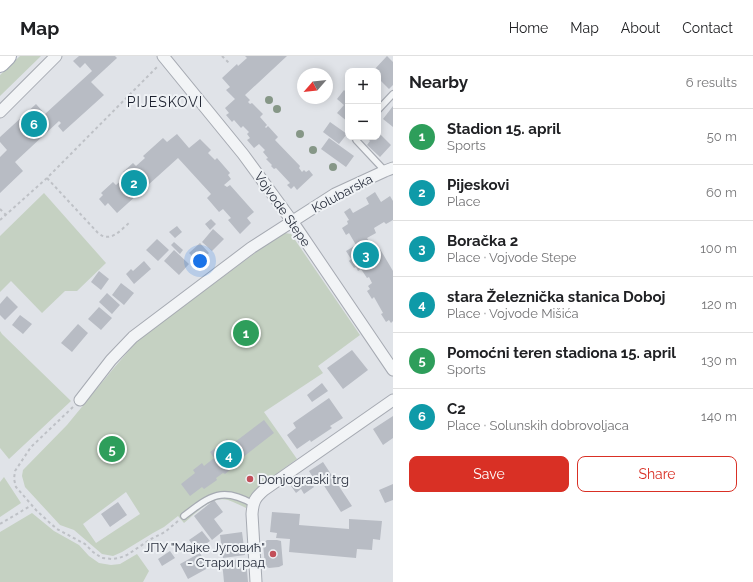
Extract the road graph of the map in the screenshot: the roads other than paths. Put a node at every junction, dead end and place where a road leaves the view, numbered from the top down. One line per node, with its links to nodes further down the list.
1 (7, 56): 4 (main road)
2 (56, 56): 7 (street)
3 (164, 57): 10 (street, Vojvode Stepe)
4 (0, 63)
5 (393, 94): 6 (lane)
6 (381, 107)
7 (0, 112)
8 (356, 140): 9 (lane)
9 (389, 170): 10 (street, Kolubarska)
10 (292, 221): 11 (street, Vojvode Stepe); 12 (street, Kolubarska)
11 (393, 370)
12 (80, 400)
13 (393, 400): 14 (street)
14 (253, 504): 15 (lane); 16 (street)
15 (184, 516)
16 (256, 582)

